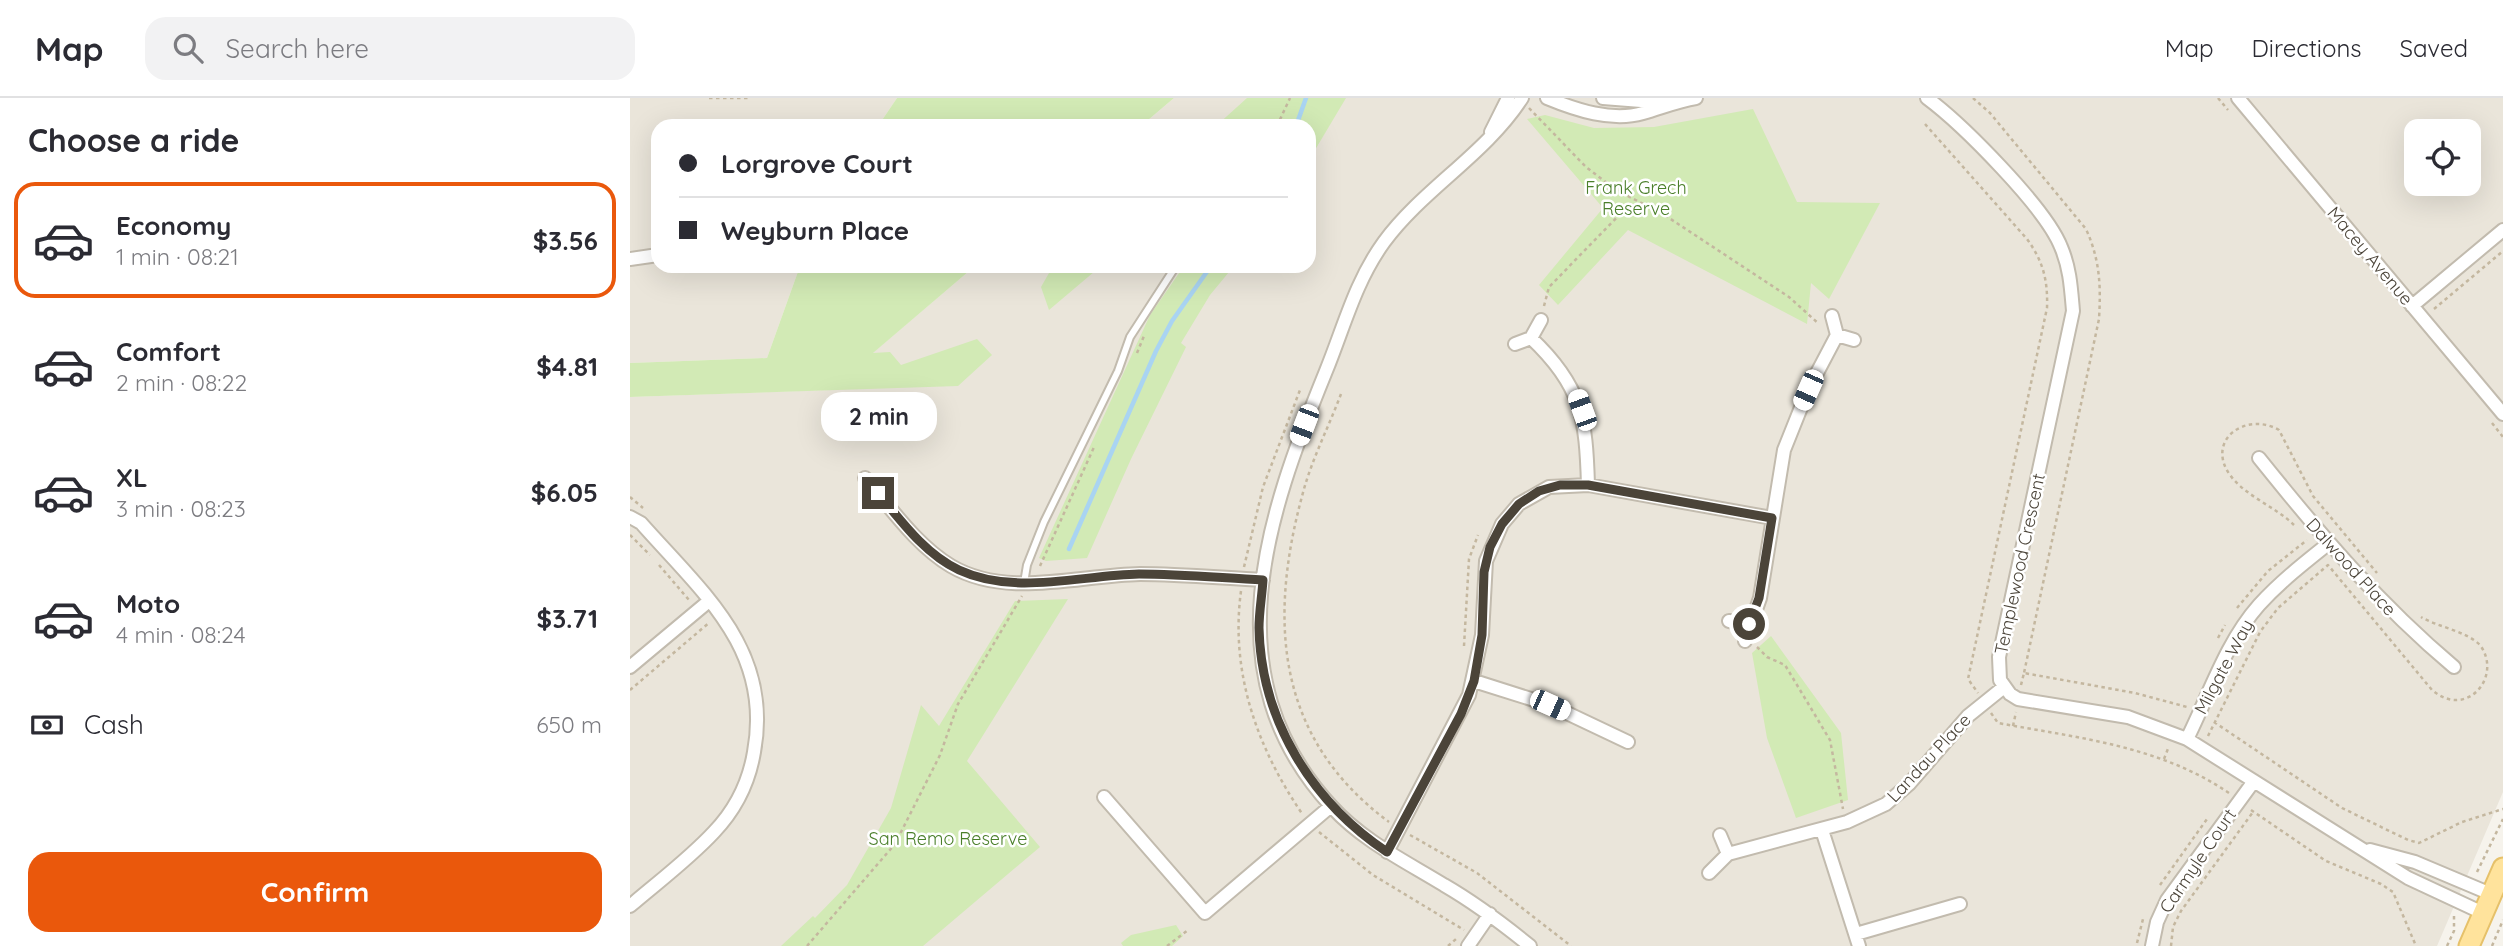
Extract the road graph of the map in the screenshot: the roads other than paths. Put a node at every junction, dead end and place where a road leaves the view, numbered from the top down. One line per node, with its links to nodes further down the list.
1 (1508, 98): 10 (street)
2 (1547, 98): 8 (street)
3 (1603, 98): 9 (street)
4 (1696, 98): 9 (street)
5 (1927, 98): 38 (street, Templewood Crescent)
6 (2238, 98): 15 (street, Macey Avenue)
7 (1524, 102): 10 (street)
8 (1578, 103): 9 (street)
9 (1667, 103)
10 (1487, 138): 29 (street)
11 (2503, 230): 15 (street)
12 (651, 256): 13 (street)
13 (630, 259)
14 (1171, 273): 30 (lane)
15 (2412, 306): 22 (street, Macey Avenue)
16 (1832, 316): 18 (street)
17 (1541, 320): 19 (street)
18 (1837, 335): 20 (street); 27 (street)
19 (1531, 338): 21 (street); 25 (street)
20 (1854, 340)
21 (1515, 344)
22 (2503, 414)
23 (2259, 458): 28 (street, Dalwood Place)
24 (865, 478): 30 (street)
25 (1588, 485): 27 (street); 37 (street)
26 (630, 517): 31 (street)
27 (1772, 518): 33 (street)
28 (2328, 544): 36 (street, Dalwood Place); 39 (street, Milgate Way)
29 (1263, 580): 30 (street); 43 (street)
30 (1027, 583)
31 (709, 601): 35 (street); 53 (street)
32 (1729, 621): 33 (street)
33 (1749, 624): 34 (street)
34 (1745, 640)
35 (630, 667)
36 (2454, 667)
37 (1474, 681): 40 (street); 47 (street)
38 (2004, 687): 39 (street); 44 (street, Landau Place)
39 (2187, 739): 41 (street)
40 (1628, 743)
41 (2254, 781): 46 (street); 59 (street, Carmyle Court)
42 (1104, 797): 43 (street)
43 (1331, 806): 47 (street)
44 (1822, 830): 48 (street, Landau Place); 56 (street)
45 (1720, 835): 48 (street)
46 (2362, 848): 51 (street); 54 (street)
47 (1387, 852): 55 (street)
48 (1728, 854): 50 (street)
49 (2503, 868): 51 (main road)
50 (1709, 873)
51 (2491, 894): 54 (main road)
52 (1960, 904): 56 (street)
53 (630, 906)
54 (2483, 913): 60 (main road)
55 (1490, 914): 57 (street); 58 (street)
56 (1857, 940)
57 (1471, 942)
58 (1530, 946)
59 (2152, 946)
60 (2469, 946)

